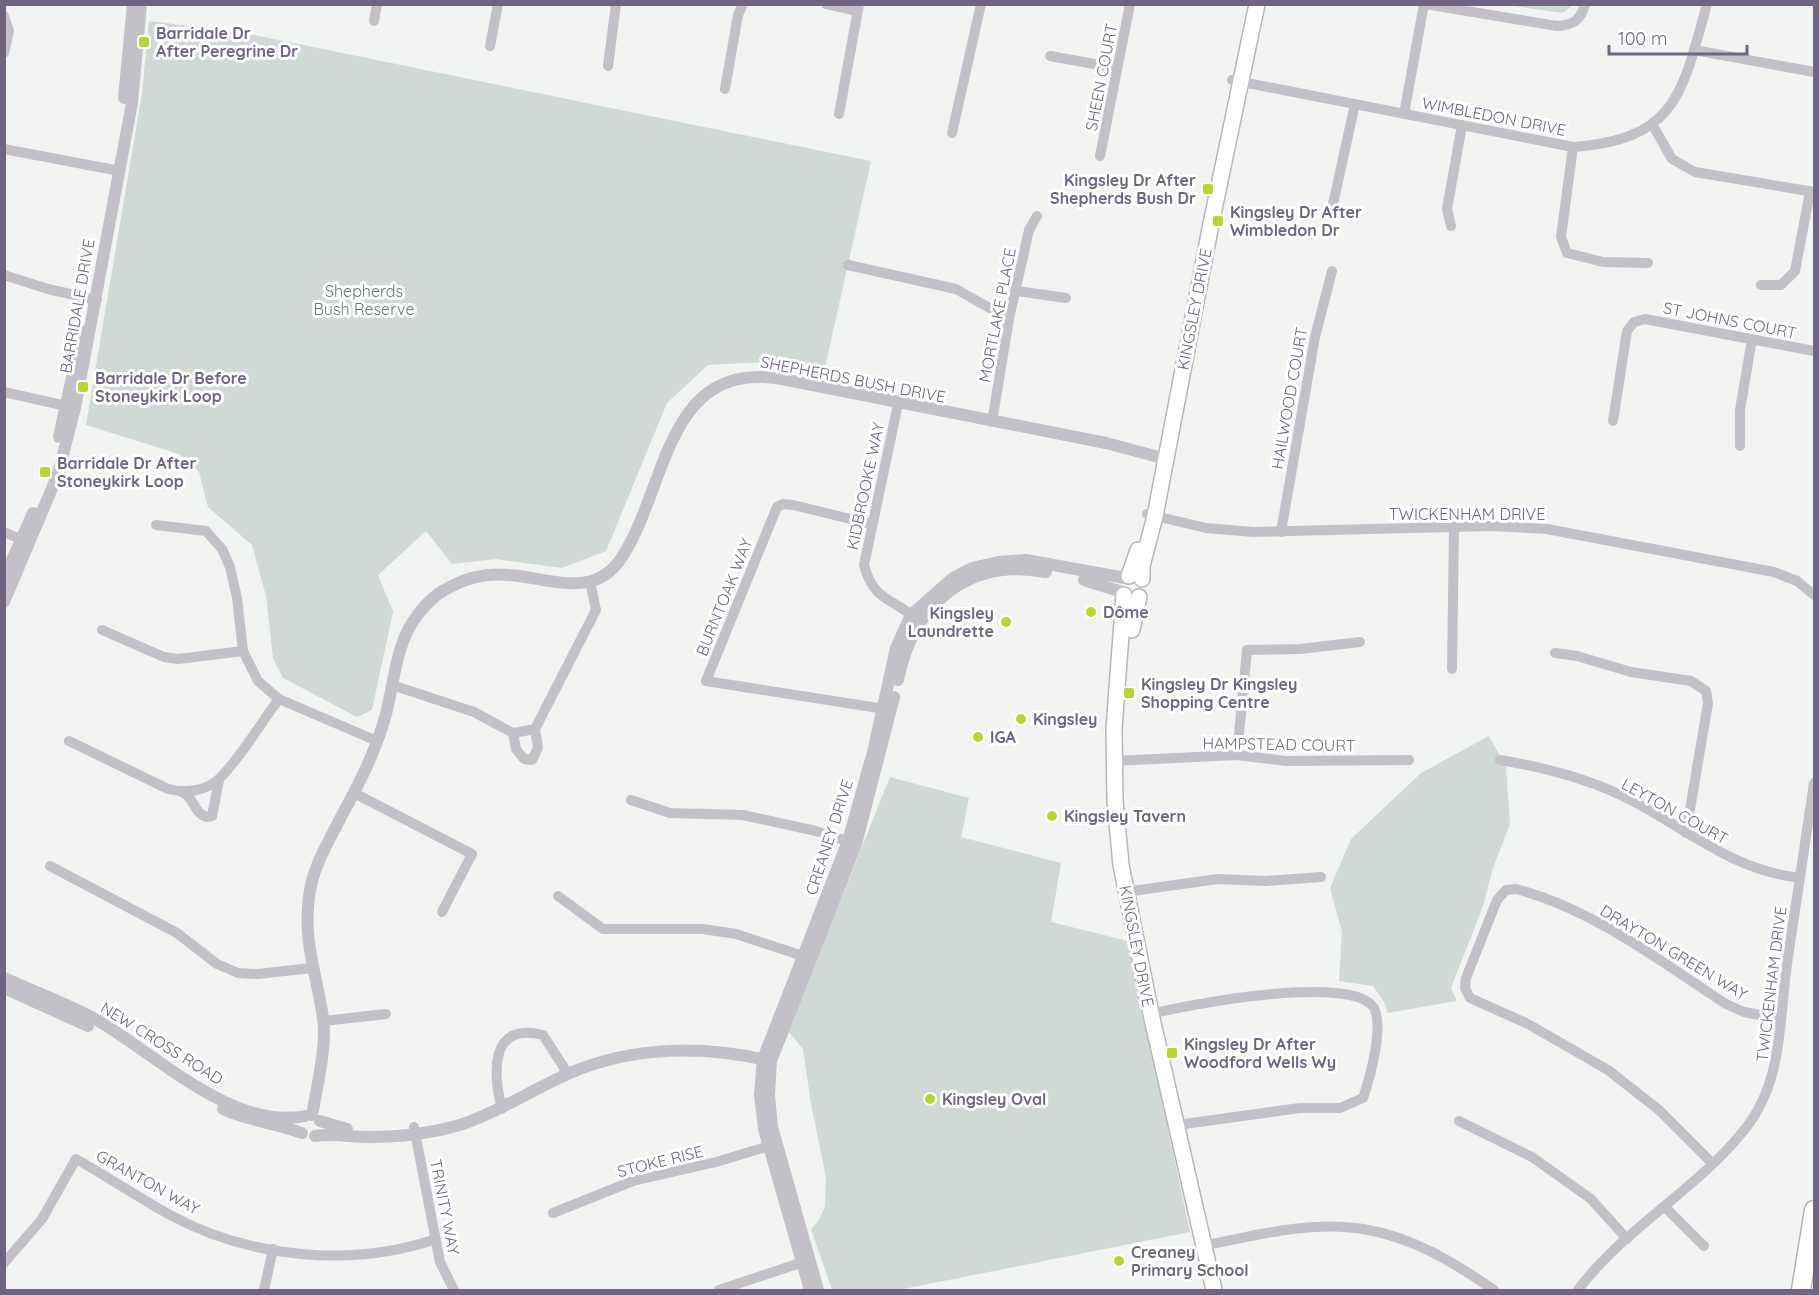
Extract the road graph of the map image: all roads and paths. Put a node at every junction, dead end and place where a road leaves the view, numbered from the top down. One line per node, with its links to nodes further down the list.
1 (133, 4): 36 (street, BARRIDALE DRIVE)
2 (141, 4): 36 (street, BARRIDALE DRIVE)
3 (377, 4): 17 (street)
4 (498, 4): 18 (street)
5 (616, 4): 22 (street)
6 (743, 4): 26 (street)
7 (826, 4): 15 (street)
8 (981, 4): 32 (street)
9 (1130, 4): 23 (street, SHEEN COURT)
10 (1248, 4): 25 (main road, KINGSLEY DRIVE)
11 (1257, 4): 25 (main road, KINGSLEY DRIVE)
12 (1424, 4): 13 (street); 29 (street)
13 (1585, 4)
14 (1707, 4): 19 (street, WIMBLEDON DRIVE)
15 (859, 8): 28 (street)
16 (4, 16): 20 (street)
17 (374, 21)
18 (490, 46)
19 (1694, 50): 24 (street); 30 (street, WIMBLEDON DRIVE)
20 (4, 53)
21 (1050, 56): 23 (street)
22 (608, 66)
23 (1118, 68): 35 (street, SHEEN COURT)
24 (1815, 72)
25 (1236, 81): 27 (street, WIMBLEDON DRIVE); 58 (main road, KINGSLEY DRIVE)
26 (725, 89)
27 (1355, 104): 29 (street, WIMBLEDON DRIVE); 38 (street)
28 (839, 114)
29 (1404, 114): 31 (street, WIMBLEDON DRIVE)
30 (1652, 124): 33 (street, WIMBLEDON DRIVE); 37 (street)
31 (1462, 125): 33 (street, WIMBLEDON DRIVE); 40 (street)
32 (952, 133)
33 (1573, 147): 41 (street)
34 (4, 149): 36 (street)
35 (1100, 156)
36 (116, 171): 48 (street, BARRIDALE DRIVE)
37 (1813, 192): 45 (street)
38 (1333, 204)
39 (1037, 216): 46 (street, MORTLAKE PLACE)
40 (1451, 226)
41 (1648, 263)
42 (848, 265): 49 (street)
43 (1332, 271): 64 (street, HAILWOOD COURT)
44 (4, 275): 48 (street)
45 (1761, 285)
46 (1017, 291): 47 (street); 49 (street, MORTLAKE PLACE)
47 (1066, 298)
48 (93, 299): 54 (street, BARRIDALE DRIVE)
49 (1009, 319): 56 (street, MORTLAKE PLACE)
50 (1752, 339): 51 (street, ST JOHNS COURT); 55 (street, ST JOHNS COURT); 57 (street)
51 (1815, 351)
52 (4, 392): 54 (street)
53 (898, 404): 56 (street, SHEPHERDS BUSH DRIVE); 60 (street, KIDBROOKE WAY); 67 (street, SHEPHERDS BUSH DRIVE)
54 (71, 407): 65 (street, BARRIDALE DRIVE)
55 (1614, 421)
56 (992, 422): 58 (street, SHEPHERDS BUSH DRIVE)
57 (1740, 446)
58 (1163, 454): 59 (main road, KINGSLEY DRIVE)
59 (1151, 515): 64 (street, TWICKENHAM DRIVE); 68 (main road, KINGSLEY DRIVE)
60 (871, 524): 71 (street, KIDBROOKE WAY); 79 (street, BURNTOAK WAY)
61 (156, 525): 74 (street)
62 (1455, 528): 64 (street, TWICKENHAM DRIVE); 69 (street, TWICKENHAM DRIVE); 76 (street)
63 (4, 532): 65 (street)
64 (1281, 532)
65 (26, 541): 66 (street, BARRIDALE DRIVE); 70 (street, BARRIDALE DRIVE)
66 (4, 578)
67 (590, 581): 77 (street, SHEPHERDS BUSH DRIVE); 80 (street)
68 (1130, 586): 71 (street, CREANEY DRIVE); 87 (main road, KINGSLEY DRIVE)
69 (1815, 595)
70 (4, 602)
71 (915, 618): 79 (street, CREANEY DRIVE)
72 (102, 630): 74 (street)
73 (1360, 642): 84 (street)
74 (243, 651): 78 (street)
75 (1555, 653): 93 (street)
76 (1452, 669)
77 (392, 685): 81 (street); 83 (street, SHEPHERDS BUSH DRIVE)
78 (279, 699): 83 (street); 88 (street)
79 (887, 709): 94 (street, CREANEY DRIVE)
80 (535, 729): 81 (street); 81 (street)
81 (513, 733)
82 (69, 741): 90 (street)
83 (377, 741): 91 (street, SHEPHERDS BUSH DRIVE)
84 (1237, 755): 85 (street, HAMPSTEAD COURT); 87 (street, HAMPSTEAD COURT)
85 (1409, 760)
86 (1500, 760): 93 (street, LEYTON COURT)
87 (1118, 761): 98 (main road, KINGSLEY DRIVE)
88 (219, 780): 90 (street); 90 (street)
89 (1815, 783): 97 (street, TWICKENHAM DRIVE)
90 (182, 792)
91 (354, 793): 100 (street); 102 (street, SHEPHERDS BUSH DRIVE)
92 (632, 801): 94 (street)
93 (1686, 833): 97 (street, LEYTON COURT)
94 (852, 843): 101 (street, CREANEY DRIVE)
95 (50, 866): 102 (street)
96 (1321, 877): 98 (street)
97 (1800, 878): 107 (street, TWICKENHAM DRIVE)
98 (1129, 891): 105 (main road, KINGSLEY DRIVE)
99 (558, 896): 101 (street)
100 (442, 912)
101 (808, 958): 109 (street, CREANEY DRIVE)
102 (311, 968): 108 (street, SHEPHERDS BUSH DRIVE)
103 (4, 978): 112 (street, NEW CROSS ROAD)
104 (4, 988): 116 (street, NEW CROSS ROAD)
105 (1155, 1013): 114 (main road, KINGSLEY DRIVE); 114 (street)
106 (386, 1014): 108 (street)
107 (1779, 1019): 119 (street, TWICKENHAM DRIVE); 119 (street, DRAYTON GREEN WAY)
108 (324, 1021): 112 (street, SHEPHERDS BUSH DRIVE)
109 (769, 1056): 110 (street, NEW CROSS ROAD); 118 (street, CREANEY DRIVE)
110 (566, 1071): 111 (street, NEW CROSS ROAD); 111 (street)
111 (501, 1105): 115 (street, NEW CROSS ROAD)
112 (312, 1117): 115 (street, NEW CROSS ROAD); 116 (street); 117 (street)
113 (1459, 1120): 124 (street)
114 (1181, 1124): 125 (main road, KINGSLEY DRIVE)
115 (415, 1131): 117 (street, NEW CROSS ROAD); 123 (street, TRINITY WAY)
116 (302, 1133): 117 (street)
117 (315, 1136)
118 (772, 1145): 122 (street, STOKE RISE); 128 (street, CREANEY DRIVE)
119 (1712, 1163): 120 (street, TWICKENHAM DRIVE)
120 (1666, 1208): 124 (street, TWICKENHAM DRIVE); 126 (street)
121 (1815, 1210): 139 (highway)
122 (553, 1213)
123 (436, 1239): 127 (street, GRANTON WAY); 132 (street, TRINITY WAY)
124 (1627, 1239): 130 (street, TWICKENHAM DRIVE)
125 (1208, 1245): 136 (main road, KINGSLEY DRIVE); 137 (main road, KINGSLEY DRIVE); 138 (street)
126 (1704, 1246)
127 (273, 1249): 129 (street, GRANTON WAY); 131 (street)
128 (806, 1261): 133 (street); 134 (street, CREANEY DRIVE); 135 (street, CREANEY DRIVE)
129 (4, 1263)
130 (1584, 1288)
131 (264, 1290)
132 (454, 1290)
133 (719, 1290)
134 (810, 1290)
135 (818, 1290)
136 (1214, 1290)
137 (1222, 1290)
138 (1494, 1290)
139 (1801, 1290)

